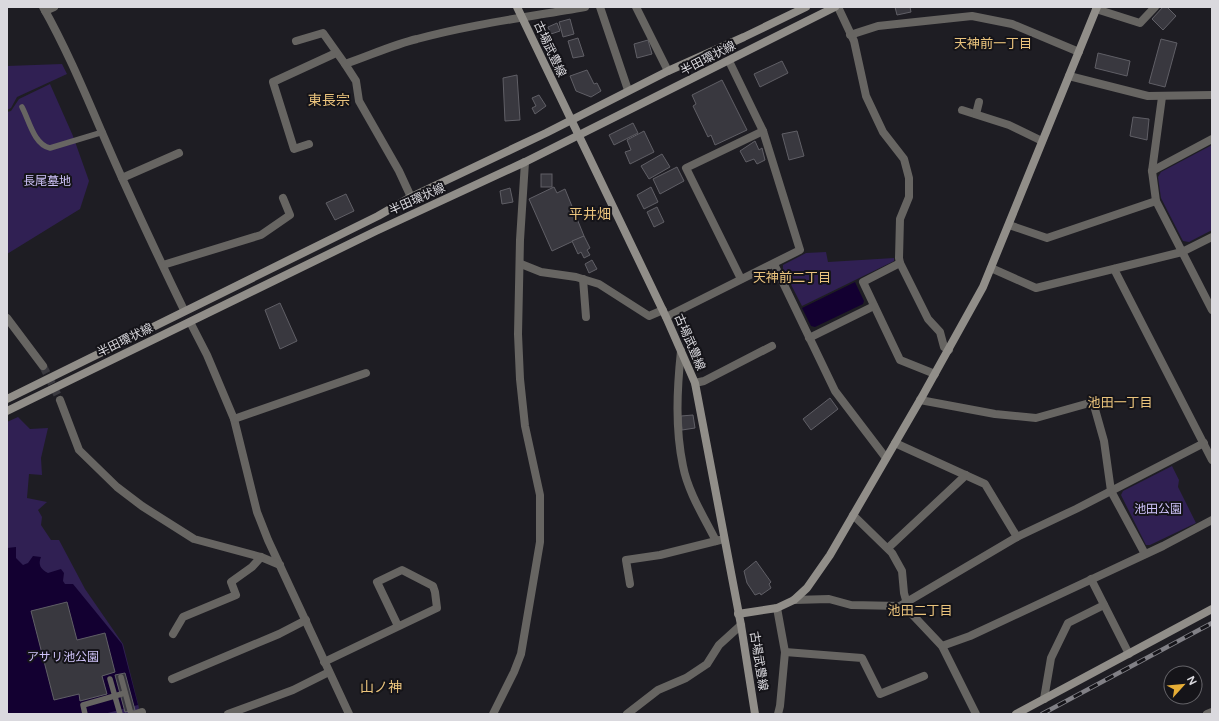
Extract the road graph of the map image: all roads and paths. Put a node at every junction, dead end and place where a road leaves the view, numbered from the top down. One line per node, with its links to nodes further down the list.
1 (54, 7): 10 (street)
2 (517, 7): 11 (main road, 古場武豊線)
3 (585, 7): 11 (street)
4 (600, 7): 20 (street)
5 (636, 7): 18 (street)
6 (836, 7): 12 (street); 16 (main road, 半田環状線)
7 (1155, 7): 9 (street)
8 (803, 8): 18 (main road, 半田環状線)
9 (1097, 8): 14 (main road)
10 (44, 9): 29 (street)
11 (522, 18): 17 (street); 27 (main road, 古場武豊線)
12 (850, 35): 14 (street); 44 (street)
13 (296, 41): 15 (street)
14 (1079, 52): 19 (main road)
15 (336, 53): 17 (street); 33 (street)
16 (729, 61): 28 (street); 30 (main road, 半田環状線)
17 (345, 64): 38 (street)
18 (668, 70): 20 (main road, 半田環状線)
19 (1070, 76): 22 (street); 32 (main road)
20 (628, 90): 27 (main road, 半田環状線)
21 (1212, 95): 22 (street)
22 (1162, 97): 36 (street)
23 (979, 102): 26 (street)
24 (22, 107): 29 (lane)
25 (962, 110): 26 (street)
26 (976, 114): 32 (street)
27 (571, 120): 30 (main road, 古場武豊線); 38 (main road, 半田環状線)
28 (763, 131): 46 (street); 51 (street)
29 (103, 132): 37 (street)
30 (579, 136): 35 (main road, 半田環状線); 55 (main road, 古場武豊線)
31 (1212, 139): 36 (street)
32 (1042, 141): 41 (main road)
33 (309, 144)
34 (179, 152): 37 (street)
35 (525, 162): 45 (street); 58 (main road, 半田環状線)
36 (1152, 171): 40 (street)
37 (122, 178): 47 (street)
38 (411, 197): 53 (main road, 半田環状線)
39 (283, 198): 47 (street)
40 (1156, 201): 41 (street); 43 (street)
41 (1009, 226): 48 (main road)
42 (1212, 237): 43 (street)
43 (1182, 252): 49 (street); 54 (street)
44 (900, 263): 52 (street); 61 (street)
45 (521, 264): 50 (street); 118 (street)
46 (774, 264): 51 (street); 59 (street)
47 (163, 265): 53 (street)
48 (991, 268): 49 (street); 61 (main road)
49 (1114, 269): 73 (street)
50 (583, 279): 55 (street); 56 (street)
51 (741, 279): 55 (street)
52 (874, 306): 59 (street); 65 (street)
53 (184, 310): 67 (main road, 半田環状線)
54 (1212, 310)
55 (665, 313): 62 (main road, 古場武豊線)
56 (586, 317)
57 (7, 318): 63 (street)
58 (190, 322): 70 (main road, 半田環状線); 71 (street)
59 (809, 338): 74 (street)
60 (772, 346): 66 (street)
61 (949, 350): 65 (main road)
62 (681, 351): 66 (main road, 古場武豊線); 81 (street)
63 (43, 366)
64 (366, 373): 71 (street)
65 (935, 374): 69 (main road)
66 (695, 383): 81 (main road, 古場武豊線)
67 (7, 399)
68 (60, 400): 84 (street)
69 (920, 400): 72 (main road); 77 (street)
70 (7, 411)
71 (234, 419): 85 (street)
72 (895, 443): 74 (main road); 76 (street)
73 (1204, 443): 75 (street); 77 (street)
74 (886, 458): 78 (main road)
75 (1212, 460)
76 (966, 475): 80 (street); 82 (street)
77 (1111, 491): 80 (street); 83 (street)
78 (853, 515): 82 (street); 88 (main road)
79 (1212, 520): 83 (street)
80 (1017, 537): 89 (street)
81 (720, 540): 87 (street); 93 (main road, 古場武豊線)
82 (888, 548): 89 (street)
83 (1145, 554): 86 (street)
84 (261, 557): 85 (street); 97 (street)
85 (280, 565): 94 (street)
86 (1091, 579): 90 (street); 98 (street)
87 (630, 584)
88 (794, 600): 89 (street); 91 (main road)
89 (907, 602): 98 (street)
90 (1104, 605): 100 (street); 109 (street)
91 (777, 608): 93 (main road); 99 (street)
92 (1212, 609): 100 (main road)
93 (738, 614): 95 (main road, 古場武豊線)
94 (306, 620): 101 (street); 106 (street)
95 (740, 625): 119 (street); 120 (main road, 古場武豊線)
96 (398, 626): 96 (street); 101 (street)
97 (173, 634)
98 (942, 646): 122 (street)
99 (785, 652): 103 (street); 121 (street)
100 (1129, 654): 109 (main road)
101 (324, 662): 102 (street)
102 (328, 672): 116 (street); 117 (street)
103 (924, 676)
104 (121, 677): 107 (lane)
105 (110, 679): 108 (lane)
106 (172, 679)
107 (125, 693): 108 (lane); 113 (lane)
108 (115, 695): 111 (lane); 112 (lane)
109 (1044, 699): 123 (main road)
110 (1212, 712): 124 (street)
111 (86, 714)
112 (120, 714)
113 (131, 714)
114 (136, 714): 115 (street)
115 (142, 714)
116 (228, 714)
117 (348, 714)
118 (493, 714)
119 (627, 714)
120 (755, 714)
121 (778, 714)
122 (976, 714)
123 (1016, 714)
124 (1207, 714)

